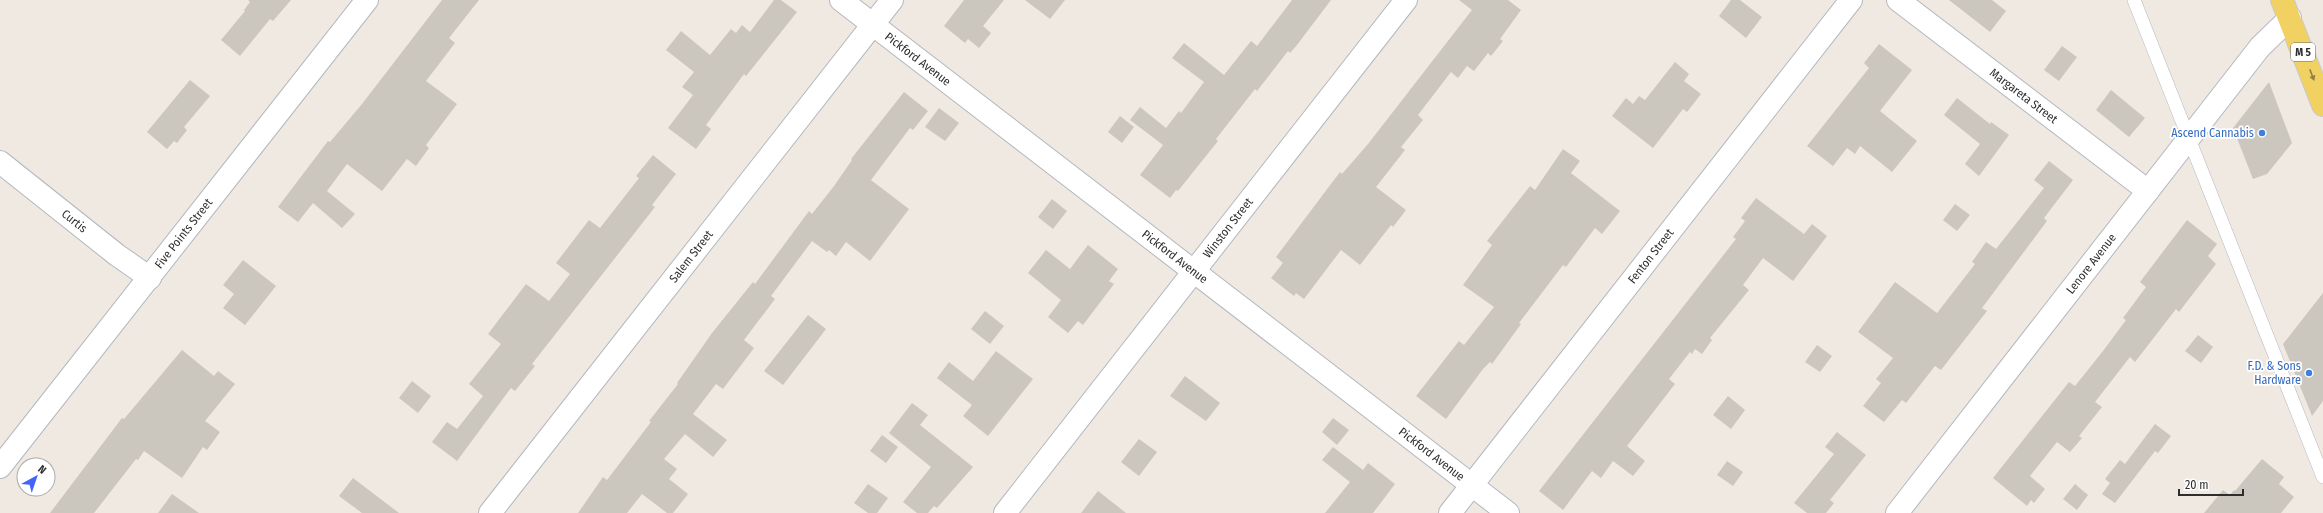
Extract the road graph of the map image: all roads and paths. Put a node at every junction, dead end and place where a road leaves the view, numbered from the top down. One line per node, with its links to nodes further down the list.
1 (367, 0): 15 (street, Five Points Street)
2 (841, 0): 9 (street, Pickford Avenue)
3 (892, 0): 9 (street, Salem Street)
4 (1406, 0): 14 (street, Winston Street)
5 (1852, 0): 18 (street, Fenton Street)
6 (1898, 0): 13 (street, Margareta Street)
7 (2134, 0): 11 (lane)
8 (2286, 9): 10 (main road, M 5, one-way to 10); 11 (street, Lenore Avenue)
9 (873, 25): 14 (street, Pickford Avenue); 19 (street, Salem Street)
10 (2323, 105)
11 (2190, 138): 13 (street, Lenore Avenue); 17 (lane)
12 (0, 162): 15 (street, Curtis)
13 (2148, 191): 23 (street, Lenore Avenue)
14 (1194, 272): 18 (street, Pickford Avenue); 20 (street, Winston Street)
15 (150, 278): 16 (street, Five Points Street)
16 (0, 467)
17 (2323, 477)
18 (1472, 485): 21 (street, Fenton Street); 22 (street, Pickford Avenue)
19 (490, 513)
20 (1005, 513)
21 (1450, 513)
22 (1508, 513)
23 (1897, 513)

